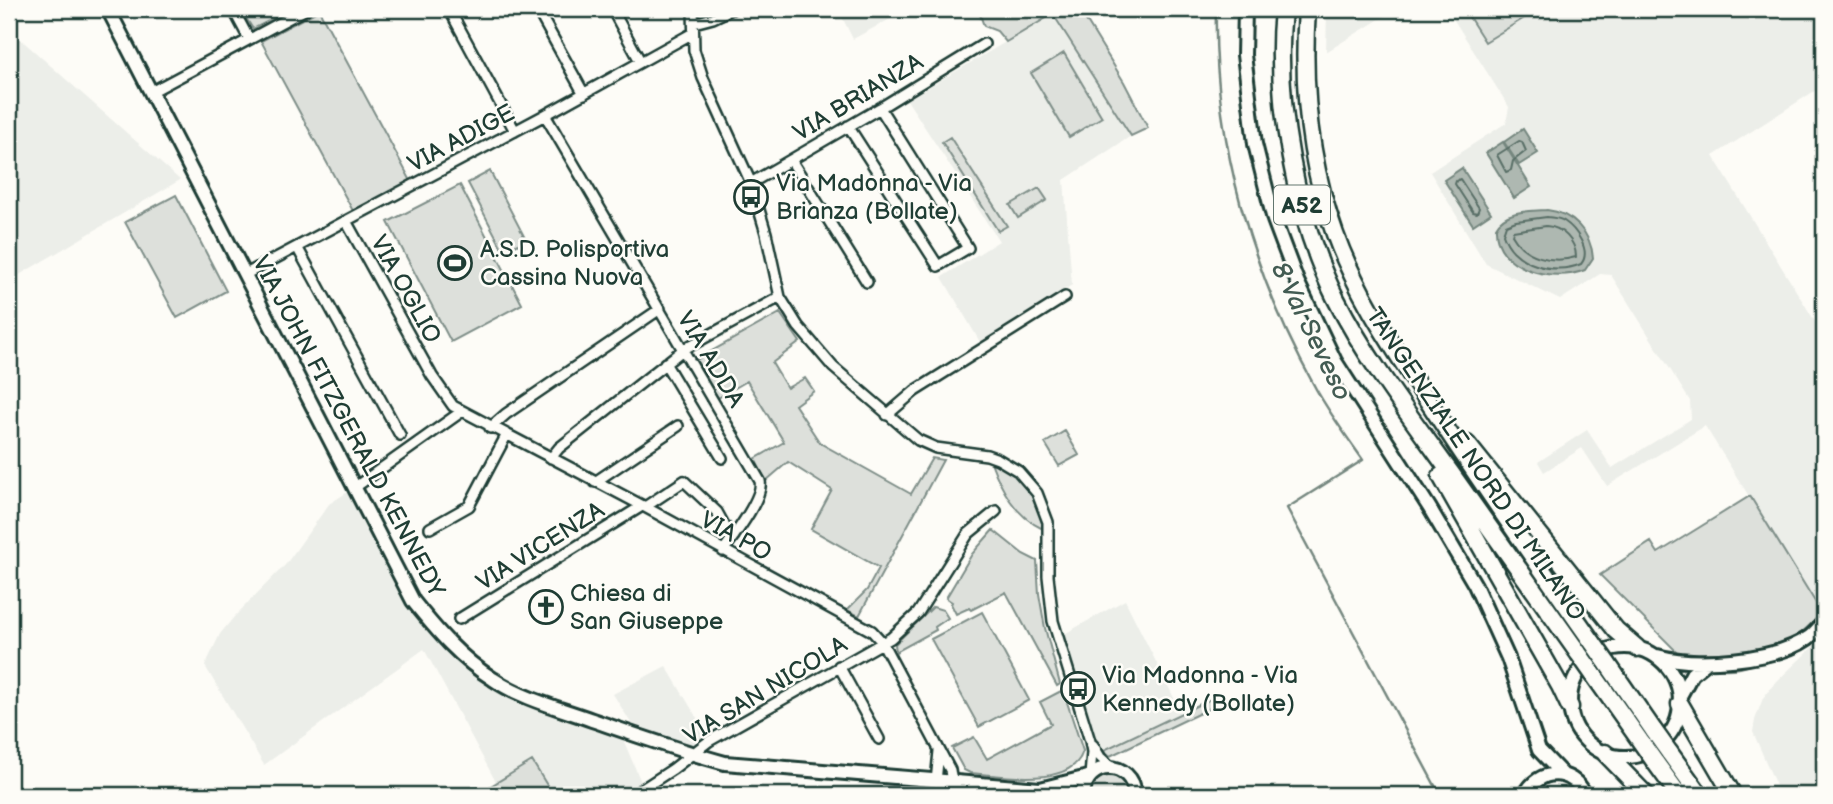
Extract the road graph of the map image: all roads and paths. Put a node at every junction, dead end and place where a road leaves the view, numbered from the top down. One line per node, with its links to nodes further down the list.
1 (108, 9): 16 (street, VIA JOHN FITZGERALD KENNEDY)
2 (233, 9): 13 (street)
3 (306, 9): 13 (street)
4 (449, 9): 21 (street)
5 (537, 9): 17 (street)
6 (612, 9): 15 (street)
7 (693, 9): 12 (street)
8 (732, 9): 12 (street, VIA ADIGE)
9 (1245, 9): 62 (street)
10 (1283, 9): 34 (highway, TANGENZIALE NORD DI MILANO / A52)
11 (1307, 9): 33 (highway, TANGENZIALE NORD DI MILANO / A52)
12 (693, 28): 15 (street, VIA ADIGE); 23 (street)
13 (249, 39): 16 (street)
14 (984, 44): 18 (street, VIA BRIANZA)
15 (640, 61): 17 (street, VIA ADIGE)
16 (150, 92): 26 (street, VIA JOHN FITZGERALD KENNEDY)
17 (584, 94): 19 (street, VIA ADIGE)
18 (880, 108): 20 (street, VIA BRIANZA); 20 (street)
19 (545, 115): 21 (street, VIA ADIGE); 30 (street, VIA ADDA)
20 (848, 126): 22 (street, VIA BRIANZA)
21 (514, 131): 24 (street, VIA ADIGE)
22 (791, 160): 23 (street, VIA BRIANZA); 27 (street)
23 (751, 183): 28 (street)
24 (346, 221): 25 (street, VIA ADIGE); 35 (street, VIA OGLIO)
25 (297, 247): 26 (street, VIA ADIGE); 39 (street)
26 (246, 274): 44 (street, VIA JOHN FITZGERALD KENNEDY)
27 (867, 282)
28 (779, 297): 31 (street); 36 (street)
29 (1065, 297): 36 (street)
30 (660, 309): 31 (street, VIA ADDA); 38 (street)
31 (684, 349): 32 (street); 48 (street, VIA ADDA)
32 (665, 363): 41 (street); 42 (street)
33 (1407, 368): 53 (highway); 80 (highway, TANGENZIALE NORD DI MILANO / A52, bridge)
34 (1387, 384): 58 (highway); 79 (highway, TANGENZIALE NORD DI MILANO / A52, bridge)
35 (461, 412): 38 (street, VIA PO); 44 (street)
36 (887, 415): 60 (street)
37 (678, 426): 43 (street)
38 (490, 428): 40 (street, VIA PO)
39 (400, 435)
40 (506, 436): 41 (street, VIA PO); 47 (street)
41 (551, 458): 43 (street, VIA PO)
42 (722, 458)
43 (596, 482): 45 (street, VIA PO)
44 (354, 488): 64 (street, VIA JOHN FITZGERALD KENNEDY)
45 (643, 506): 48 (street, VIA VICENZA); 49 (street, VIA PO); 50 (street, VIA VICENZA)
46 (996, 511): 52 (street, VIA SAN NICOLA)
47 (430, 528)
48 (734, 536): 49 (street, VIA ADDA)
49 (723, 551): 52 (street, VIA PO)
50 (459, 619)
51 (1824, 622): 55 (street)
52 (882, 642): 56 (street, VIA SAN NICOLA); 61 (street, VIA PO)
53 (1637, 648): 54 (street); 58 (street)
54 (1653, 655): 55 (street); 57 (street)
55 (1711, 660): 57 (street)
56 (839, 666): 59 (street); 64 (street, VIA SAN NICOLA)
57 (1680, 700): 63 (street); 81 (highway)
58 (1570, 707): 63 (street)
59 (879, 738)
60 (1090, 741): 65 (street); 67 (street)
61 (939, 749): 68 (street); 70 (street, VIA PO)
62 (1539, 750): 66 (street); 69 (street)
63 (1605, 753): 78 (highway)
64 (692, 754): 68 (street, VIA JOHN FITZGERALD KENNEDY); 73 (street, VIA SAN NICOLA)
65 (1112, 768): 67 (street, VIA JOHN FITZGERALD KENNEDY); 72 (street)
66 (1562, 774): 69 (street); 77 (street)
67 (1089, 776): 71 (street, VIA JOHN FITZGERALD KENNEDY); 75 (street)
68 (936, 782): 70 (street, VIA JOHN FITZGERALD KENNEDY)
69 (1534, 782): 76 (street)
70 (952, 783): 71 (street, VIA JOHN FITZGERALD KENNEDY)
71 (1040, 789): 74 (street, VIA JOHN FITZGERALD KENNEDY)
72 (1137, 794)
73 (633, 795)
74 (1058, 795)
75 (1083, 795)
76 (1525, 795)
77 (1585, 795)
78 (1646, 795)
79 (1679, 795)
80 (1700, 795)
81 (1733, 795)

